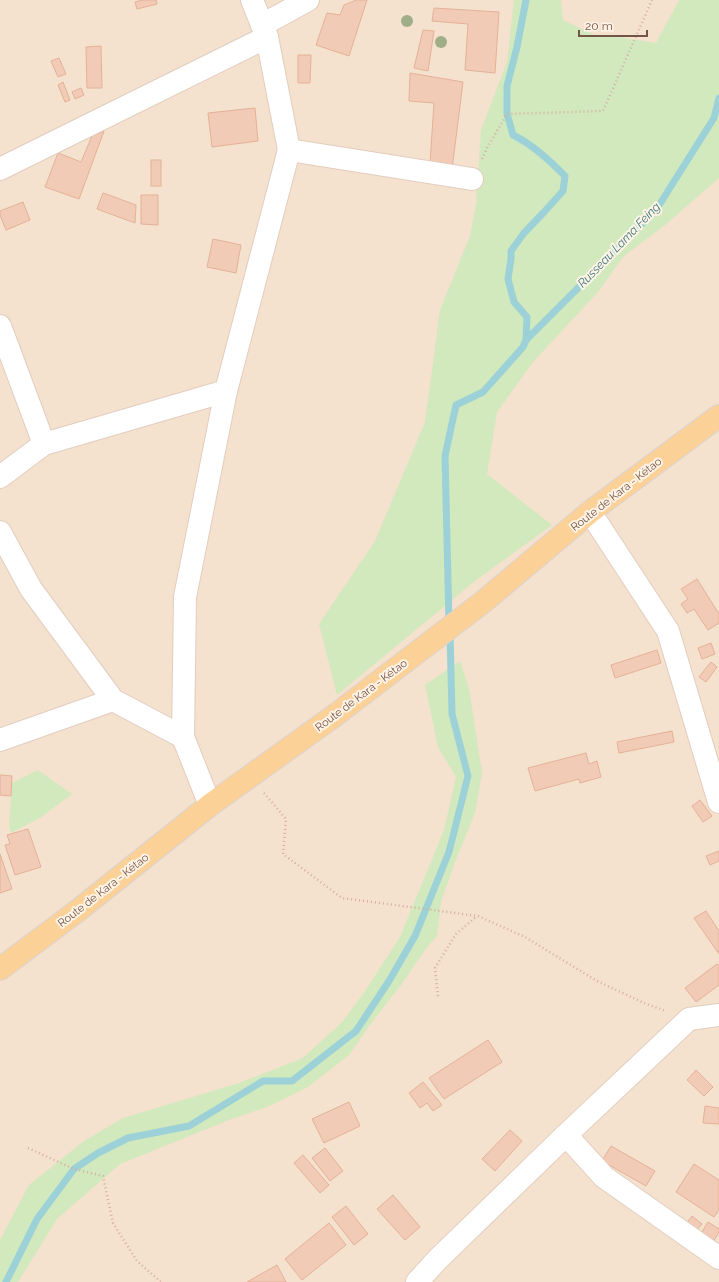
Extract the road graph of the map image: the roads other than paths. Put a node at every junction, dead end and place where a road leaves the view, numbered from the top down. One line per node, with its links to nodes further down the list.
1 (252, 0): 3 (street)
2 (308, 0): 3 (street)
3 (265, 31): 4 (street); 5 (street)
4 (288, 150): 6 (street); 8 (street)
5 (0, 169)
6 (472, 179)
7 (0, 326): 10 (street)
8 (226, 391): 10 (street); 15 (street)
9 (719, 416): 12 (main road, Route de Kara - Kétao)
10 (44, 444): 11 (street)
11 (0, 477)
12 (590, 512): 17 (street); 18 (main road, Route de Kara - Kétao)
13 (0, 532): 14 (street)
14 (113, 700): 15 (street); 16 (street)
15 (183, 737): 18 (street)
16 (0, 740)
17 (719, 802)
18 (210, 805): 19 (main road, Route de Kara - Kétao)
19 (0, 969)
20 (719, 1015): 21 (street)
21 (566, 1135): 22 (street); 23 (street)
22 (719, 1258)
23 (417, 1282)

